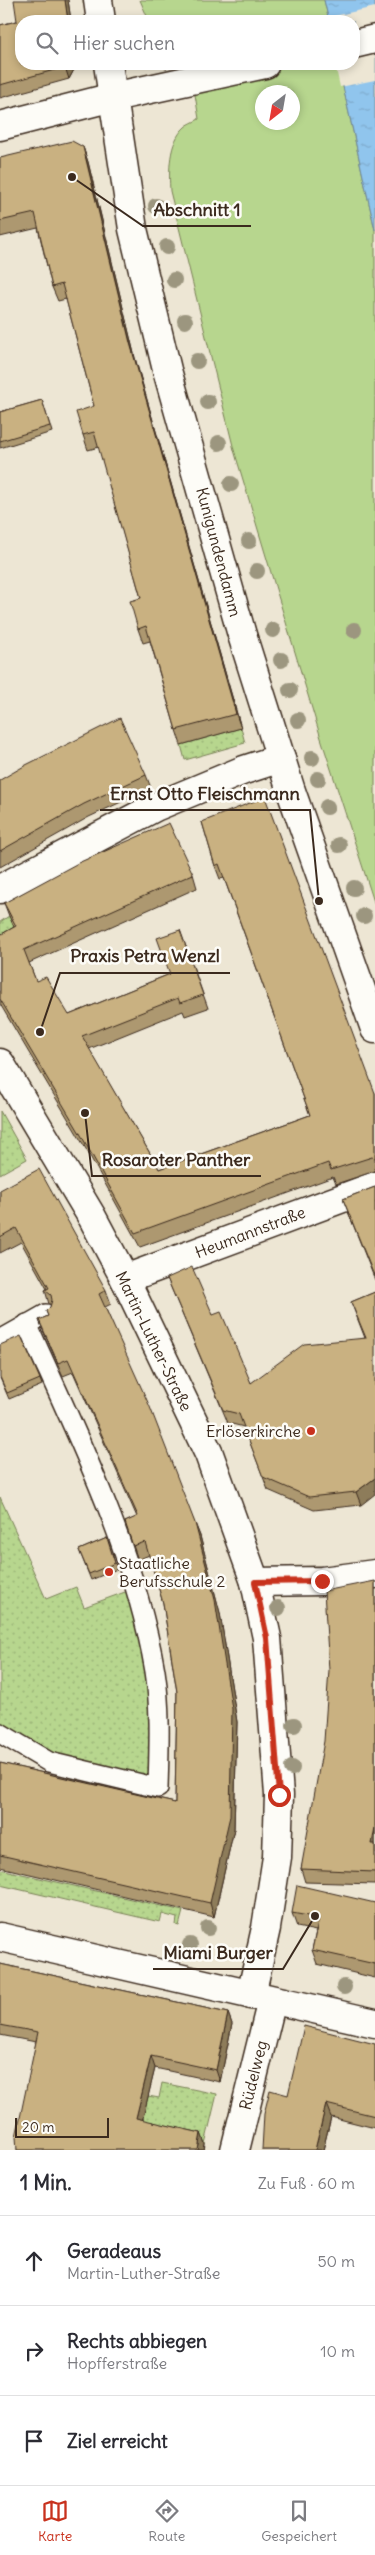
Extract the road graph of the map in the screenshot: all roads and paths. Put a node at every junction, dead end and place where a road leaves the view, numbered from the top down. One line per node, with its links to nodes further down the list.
1 (98, 0): 2 (street)
2 (100, 15)
3 (375, 39): 4 (street)
4 (360, 43)
5 (109, 70): 7 (street, Kunigundendamm)
6 (238, 70): 7 (street)
7 (113, 97): 8 (street); 9 (street, Kunigundendamm)
8 (0, 126)
9 (281, 758): 10 (street); 11 (street, Kunigundendamm)
10 (0, 889)
11 (375, 1029)
12 (0, 1063): 14 (street, Martin-Luther-Straße)
13 (375, 1186): 14 (street, Heumannstraße)
14 (125, 1279): 19 (street, Martin-Luther-Straße)
15 (46, 1314): 16 (lane)
16 (27, 1324): 17 (lane); 20 (lane)
17 (0, 1340)
18 (375, 1574): 19 (street)
19 (255, 1582): 22 (street, Martin-Luther-Straße)
20 (0, 1733)
21 (0, 1937): 22 (street)
22 (261, 1997): 23 (street); 24 (street, Rüdelweg)
23 (375, 2023)
24 (235, 2150)

